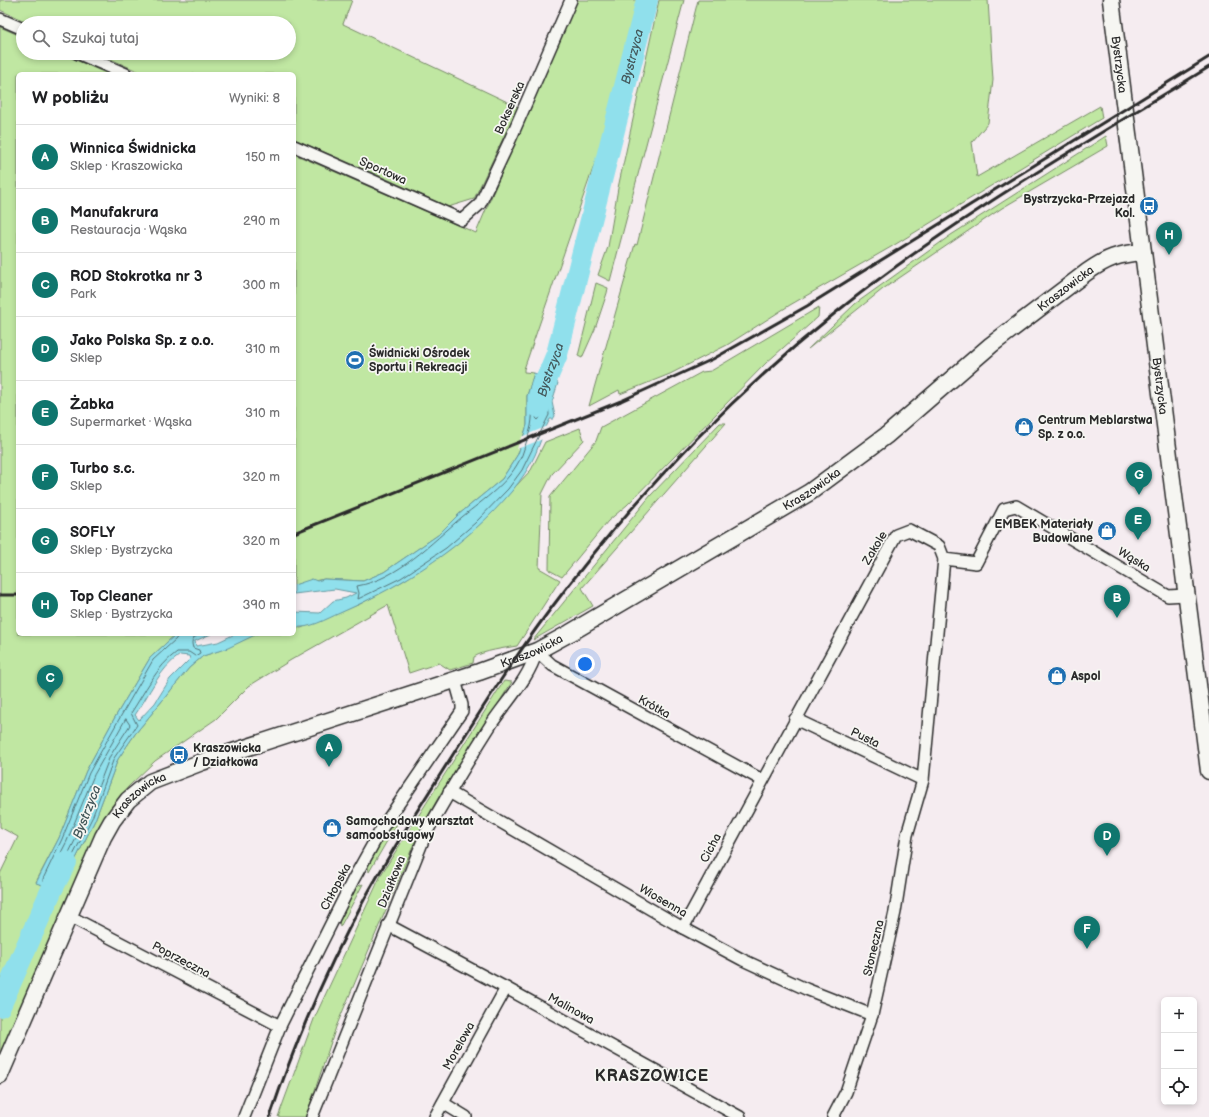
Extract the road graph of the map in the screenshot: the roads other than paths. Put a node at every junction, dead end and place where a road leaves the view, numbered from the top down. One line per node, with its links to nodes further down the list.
1 (571, 0): 8 (street, Bokserska)
2 (1111, 0): 9 (street, Bystrzycka)
3 (0, 19): 4 (street)
4 (16, 26)
5 (93, 60): 6 (street)
6 (121, 72)
7 (296, 147): 8 (street, Sportowa)
8 (462, 220)
9 (1143, 252): 11 (street, Bystrzycka); 12 (street, Kraszowicka)
10 (944, 559): 11 (street, Wąska); 14 (street, Zakole); 17 (street)
11 (1186, 595): 15 (street, Bystrzycka)
12 (537, 651): 13 (street, Kraszowicka); 16 (street, Krótka); 18 (street, Działkowa)
13 (455, 680): 19 (street, Kraszowicka); 24 (street, Chłopska)
14 (795, 719): 16 (street, Zakole); 17 (street, Pusta)
15 (1209, 771)
16 (762, 780): 21 (street, Cicha)
17 (923, 780): 23 (street, Słoneczna)
18 (449, 792): 20 (street, Działkowa); 21 (street, Wiosenna)
19 (69, 916): 24 (street, Poprzeczna); 25 (street, Kraszowicka)
20 (388, 926): 22 (street, Malinowa); 28 (street, Działkowa)
21 (683, 928): 23 (street, Wiosenna)
22 (506, 988): 26 (street, Morelowa); 31 (street, Malinowa)
23 (872, 1015): 32 (street, Słoneczna)
24 (280, 1026): 27 (street, Chłopska)
25 (0, 1075)
26 (443, 1103): 29 (street, Morelowa); 30 (street)
27 (244, 1117)
28 (312, 1117)
29 (435, 1117)
30 (466, 1117)
31 (740, 1117)
32 (833, 1117)

